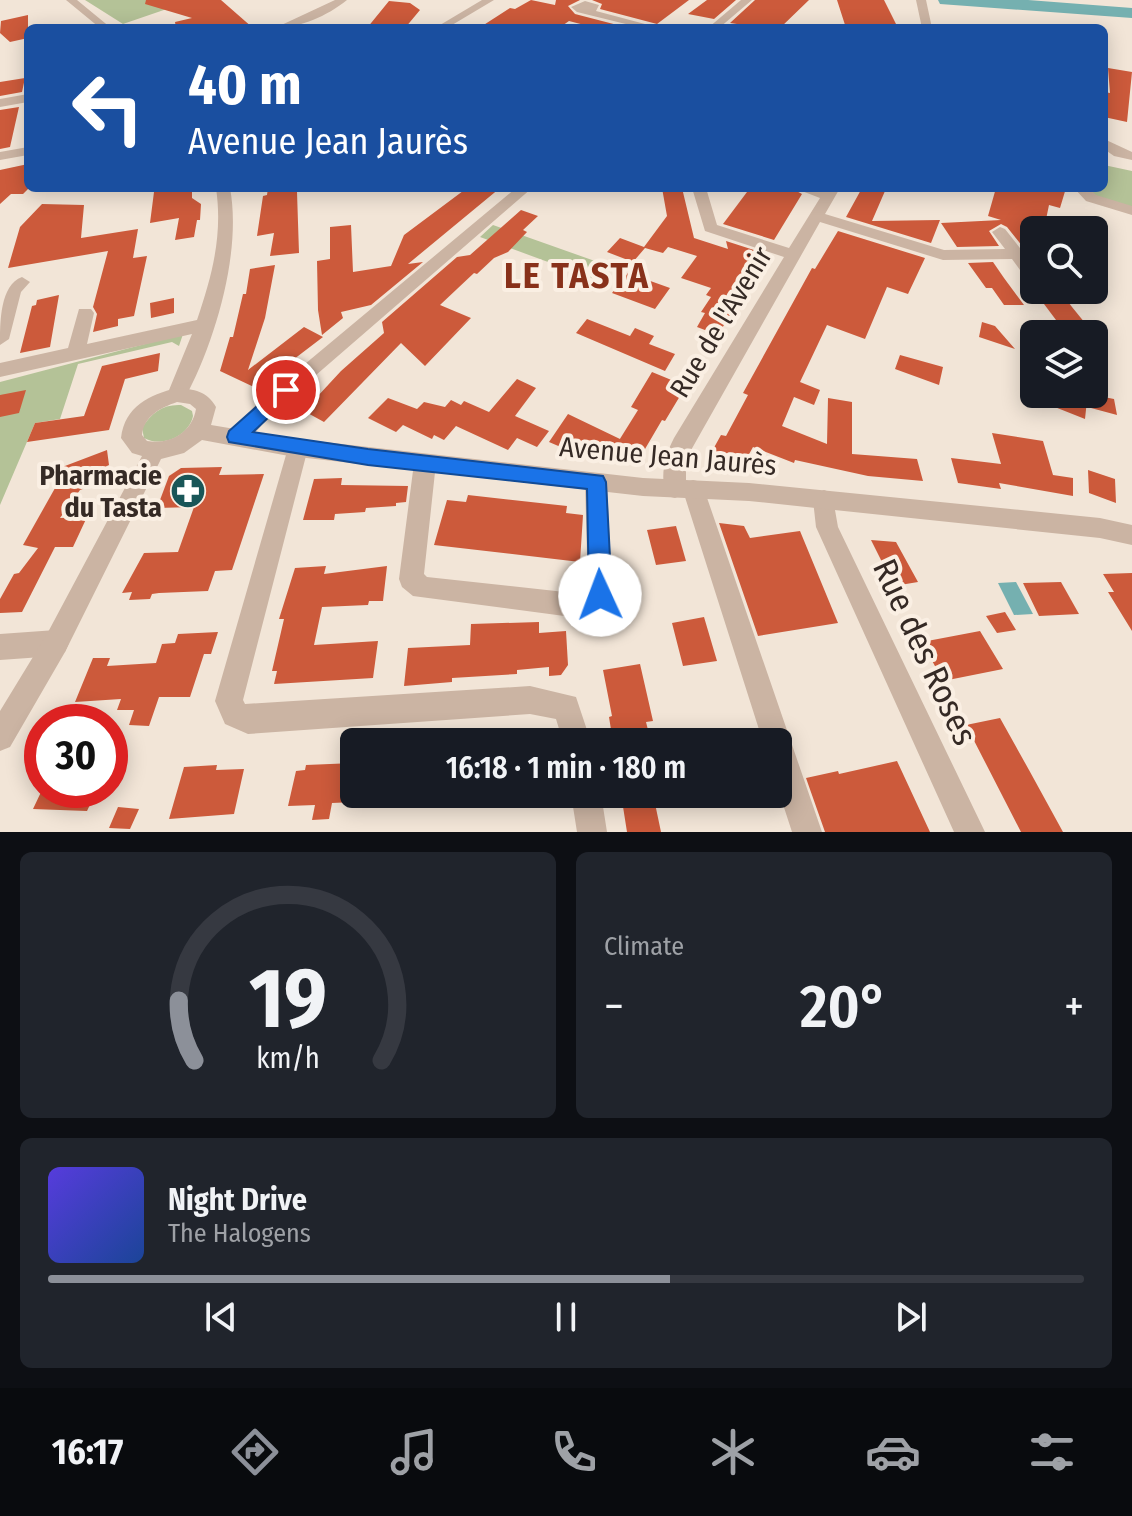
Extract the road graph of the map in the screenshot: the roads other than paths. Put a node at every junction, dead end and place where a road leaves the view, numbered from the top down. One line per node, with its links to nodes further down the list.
1 (71, 0): 7 (street)
2 (342, 0): 8 (street)
3 (489, 0): 9 (street)
4 (747, 0): 11 (street)
5 (921, 0): 12 (street)
6 (590, 11): 10 (street)
7 (101, 24)
8 (289, 24)
9 (447, 24)
10 (640, 24)
11 (718, 24)
12 (926, 24)
13 (24, 99): 14 (street)
14 (0, 103)
15 (1108, 146): 18 (street)
16 (24, 152): 17 (street)
17 (0, 156)
18 (1132, 156)
19 (1108, 163): 20 (street)
20 (1132, 168)
21 (224, 192): 34 (street)
22 (520, 192): 40 (street)
23 (700, 192): 30 (street)
24 (831, 192): 27 (street, Rue de l'Avenir)
25 (1085, 192): 26 (street)
26 (1132, 211)
27 (817, 216): 29 (street); 30 (street, Rue de l'Avenir)
28 (1000, 232): 29 (street)
29 (1017, 254): 31 (street)
30 (793, 255): 45 (street, Rue de l'Avenir)
31 (1020, 258)
32 (22, 282): 35 (street)
33 (85, 313): 36 (street)
34 (204, 325): 36 (street); 38 (street)
35 (0, 339)
36 (76, 352): 37 (street)
37 (0, 370)
38 (177, 395): 39 (street); 42 (street)
39 (199, 431): 40 (street, Avenue Jean Jaurès); 42 (street)
40 (236, 437): 41 (street, Avenue Jean Jaurès)
41 (298, 448): 43 (street, Avenue Jean Jaurès); 50 (street)
42 (155, 451): 48 (street)
43 (425, 463): 44 (street, Avenue Jean Jaurès); 44 (street)
44 (596, 482): 45 (street, Avenue Jean Jaurès)
45 (684, 489): 46 (street, Avenue Jean Jaurès); 51 (street)
46 (824, 500): 47 (street, Avenue Jean Jaurès); 57 (street, Rue des Roses)
47 (1132, 535)
48 (56, 643): 49 (street); 52 (street)
49 (0, 647)
50 (573, 728)
51 (772, 728)
52 (0, 737)
53 (792, 786): 56 (street)
54 (588, 808): 55 (street)
55 (592, 832)
56 (807, 832)
57 (970, 832)

